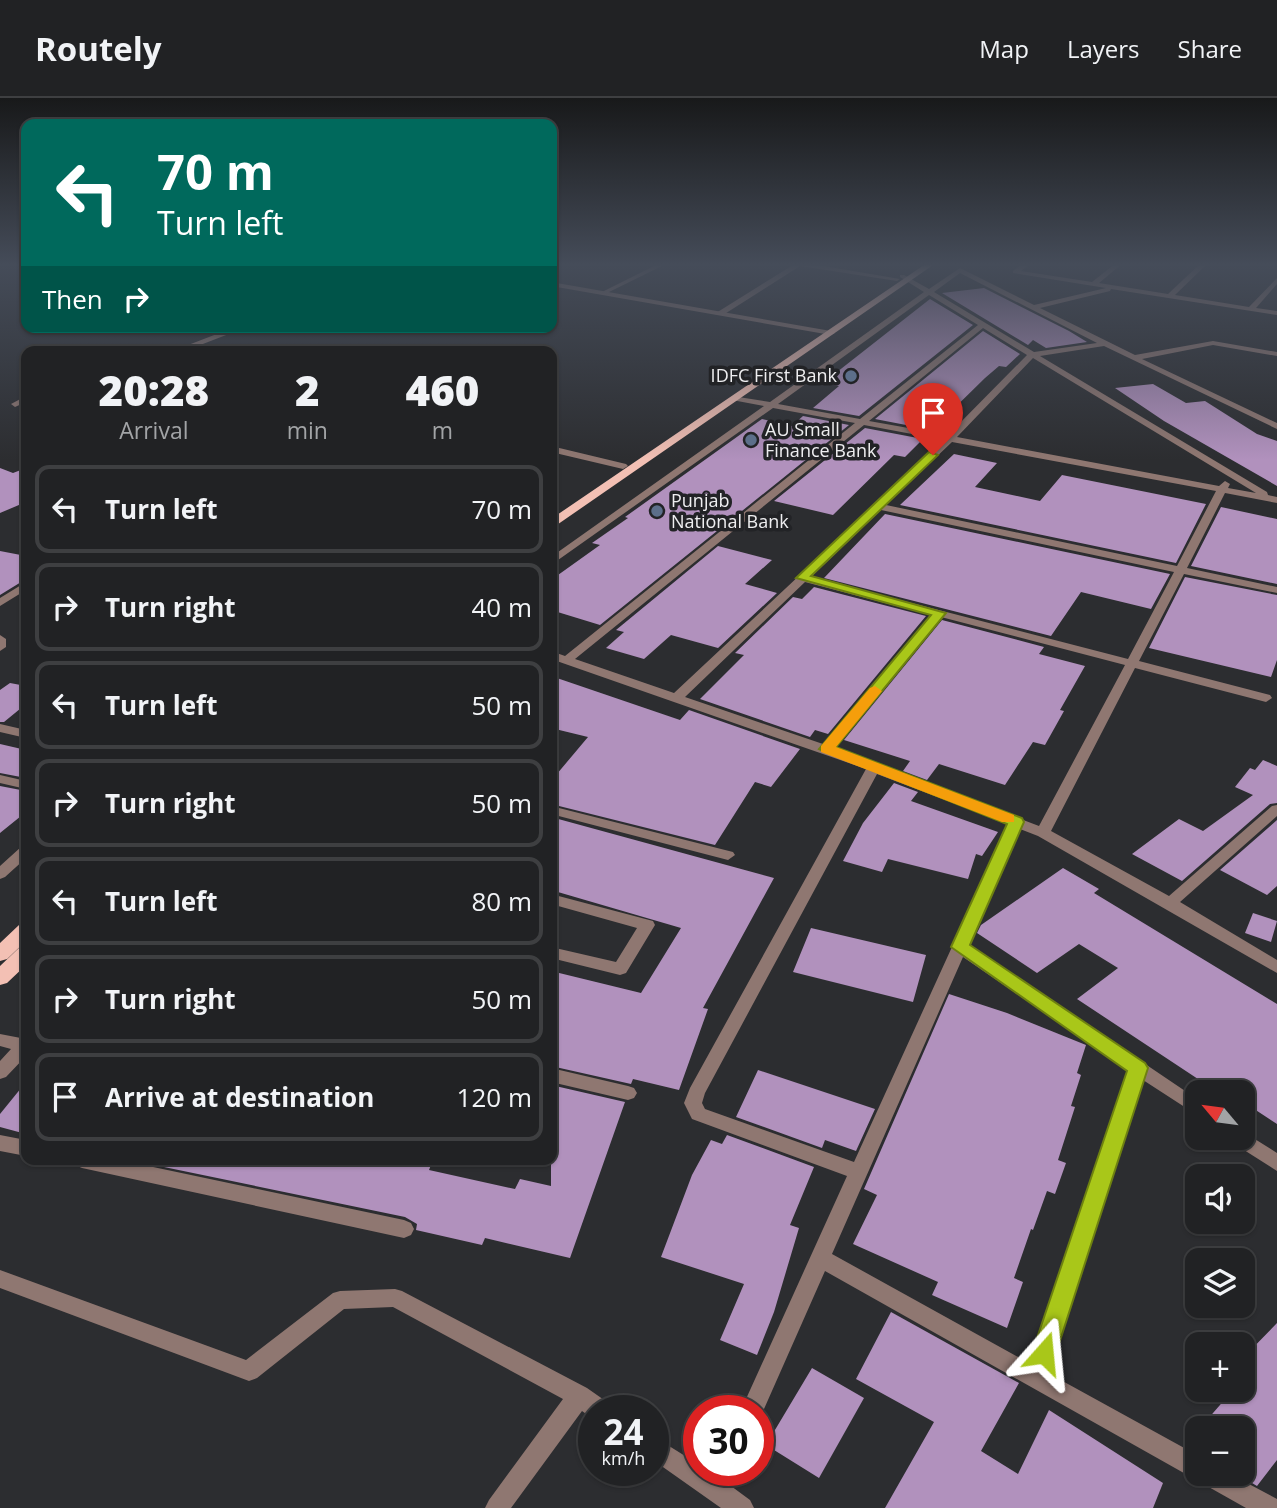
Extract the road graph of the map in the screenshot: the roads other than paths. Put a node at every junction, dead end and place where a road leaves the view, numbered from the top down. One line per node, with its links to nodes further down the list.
1 (809, 329): 7 (street)
2 (832, 329): 7 (main road)
3 (881, 329): 17 (street)
4 (977, 329): 18 (street)
5 (988, 329): 11 (street)
6 (1076, 329): 9 (street)
7 (827, 332): 14 (main road); 22 (main road)
8 (226, 333): 10 (street)
9 (1105, 344): 11 (street); 13 (street)
10 (191, 346)
11 (1031, 355): 20 (street); 23 (street)
12 (1277, 355): 13 (street)
13 (1134, 358): 19 (street)
14 (735, 398): 17 (street); 28 (main road)
15 (21, 401): 16 (street)
16 (15, 404)
17 (773, 405): 18 (street); 29 (street)
18 (864, 421): 20 (street); 39 (street)
19 (1277, 426)
20 (951, 438): 24 (street); 26 (street)
21 (557, 450): 22 (street)
22 (623, 466): 27 (main road)
23 (1230, 473): 24 (street); 25 (street)
24 (1222, 490): 25 (street); 30 (street)
25 (1276, 500)
26 (878, 506): 30 (street); 31 (street)
27 (557, 510)
28 (557, 521)
29 (557, 558)
30 (1180, 570): 33 (street); 40 (street)
31 (803, 578): 35 (street); 41 (street)
32 (21, 588): 34 (street)
33 (1277, 590)
34 (0, 603)
35 (939, 613): 40 (street); 45 (street)
36 (0, 639): 37 (street)
37 (0, 647)
38 (557, 657): 39 (street)
39 (567, 660): 41 (street)
40 (1132, 663): 42 (street); 52 (street)
41 (676, 698): 45 (street)
42 (1266, 698)
43 (0, 728): 44 (street)
44 (21, 733)
45 (827, 749): 46 (street)
46 (874, 767): 51 (street); 77 (street)
47 (0, 779): 48 (street)
48 (21, 784)
49 (1277, 809): 57 (street)
50 (557, 812): 54 (street)
51 (1016, 822): 52 (street); 59 (street)
52 (1043, 833): 57 (street)
53 (21, 855): 55 (street)
54 (728, 855)
55 (0, 874)
56 (557, 901): 61 (street)
57 (1170, 903): 62 (street)
58 (21, 937): 60 (main road)
59 (960, 947): 67 (street); 77 (street)
60 (11, 952): 63 (main road)
61 (557, 953)
62 (1277, 967)
63 (0, 978)
64 (0, 1040): 65 (street)
65 (21, 1045)
66 (21, 1051): 68 (street)
67 (1138, 1068): 71 (street); 81 (street)
68 (0, 1072)
69 (557, 1076): 70 (street)
70 (628, 1093)
71 (1185, 1100)
72 (0, 1143): 73 (street)
73 (21, 1147)
74 (1255, 1148): 75 (street)
75 (1277, 1163)
76 (105, 1165): 78 (street)
77 (859, 1172): 79 (street)
78 (404, 1229)
79 (821, 1258): 81 (street); 83 (street)
80 (0, 1279): 82 (street)
81 (1035, 1379): 85 (street)
82 (578, 1395)
83 (759, 1395)
84 (578, 1397): 88 (street)
85 (1185, 1461)
86 (726, 1486): 89 (street)
87 (1230, 1486): 90 (street)
88 (497, 1508)
89 (742, 1508)
90 (1270, 1508)

